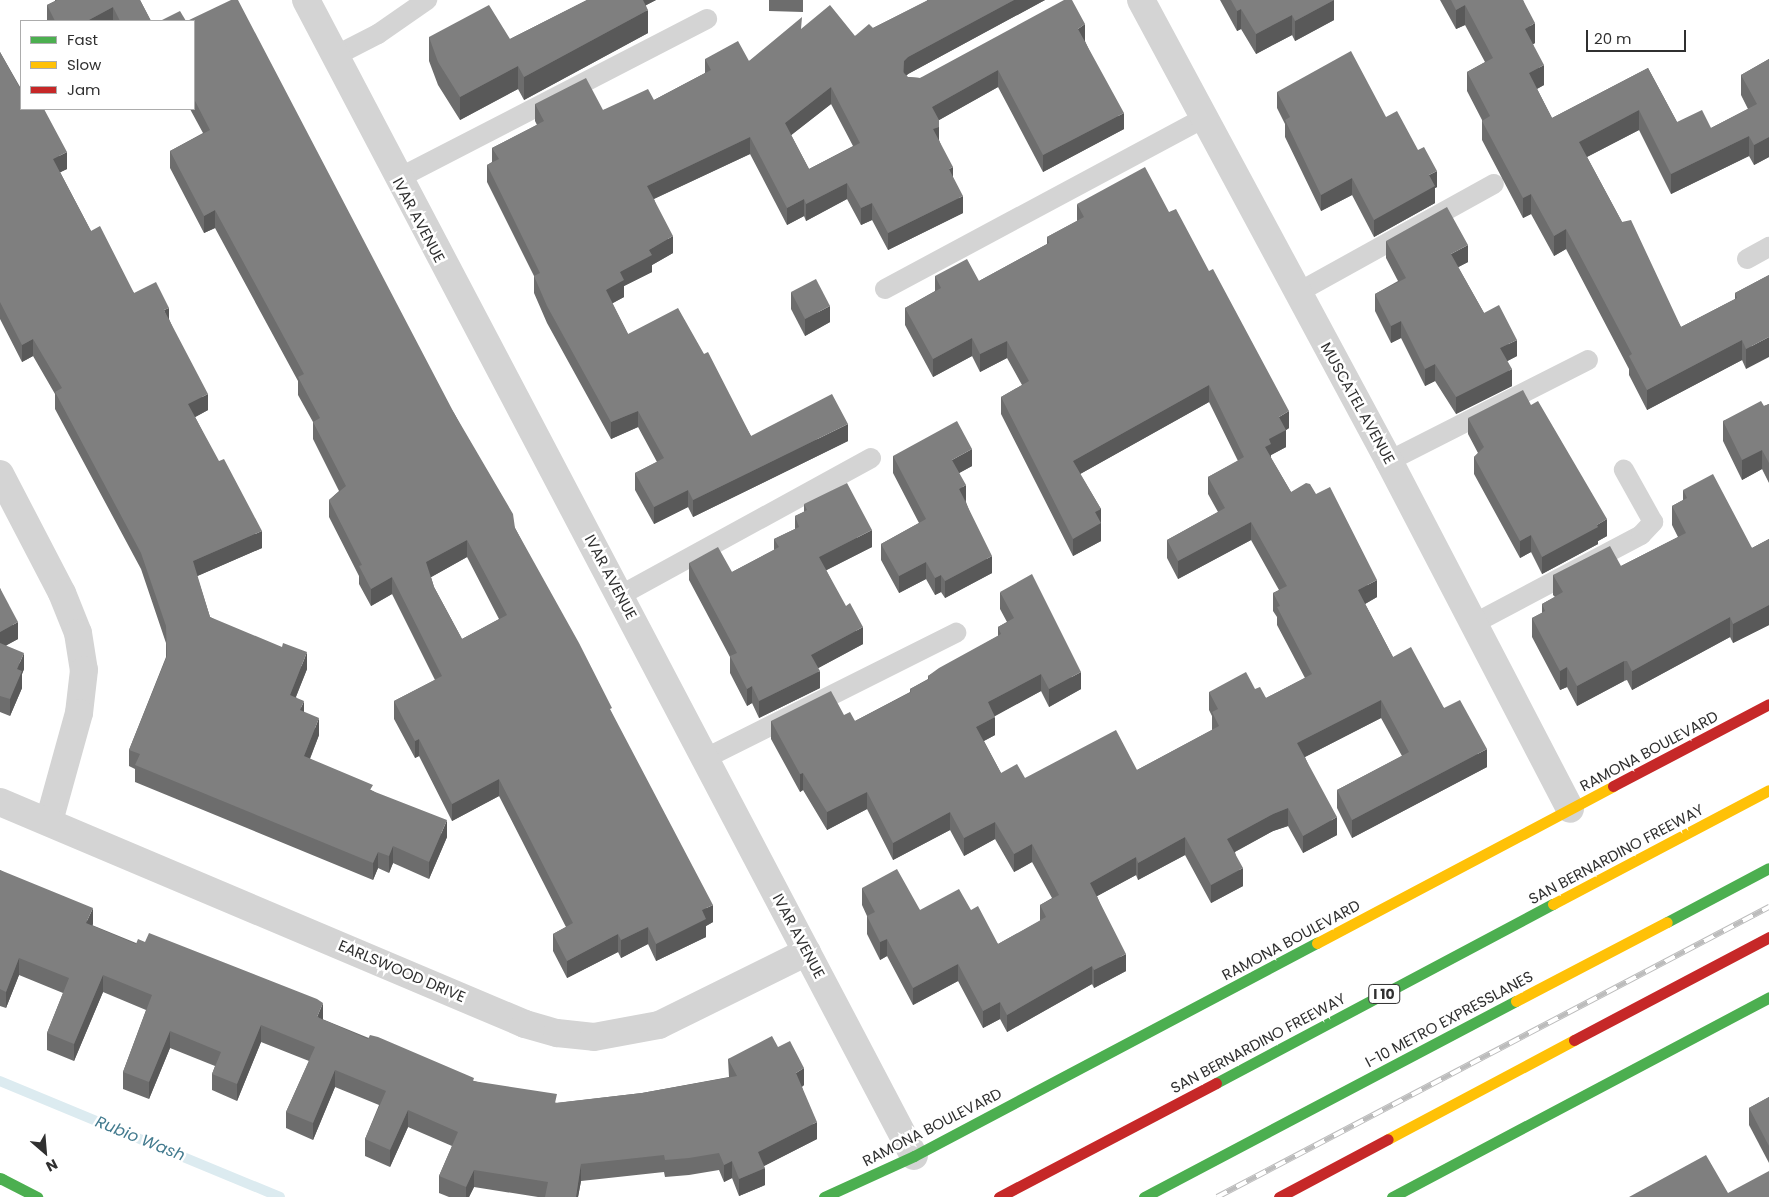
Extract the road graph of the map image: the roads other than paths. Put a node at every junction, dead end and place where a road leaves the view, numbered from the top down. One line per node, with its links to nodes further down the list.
1 (306, 0): 5 (street, IVAR AVENUE)
2 (427, 0): 5 (lane)
3 (1140, 0): 6 (street, MUSCATEL AVENUE)
4 (707, 19): 7 (lane)
5 (333, 57): 7 (street, IVAR AVENUE)
6 (1202, 119): 11 (lane); 12 (street, MUSCATEL AVENUE)
7 (397, 179): 18 (street, IVAR AVENUE)
8 (1494, 184): 12 (lane)
9 (1769, 247): 10 (lane)
10 (1747, 259)
11 (885, 290)
12 (1297, 293): 15 (street, MUSCATEL AVENUE)
13 (1588, 360): 15 (lane)
14 (870, 458): 18 (lane)
15 (1389, 461): 19 (street, MUSCATEL AVENUE)
16 (1624, 470): 19 (lane)
17 (0, 474): 26 (street)
18 (620, 595): 22 (street, IVAR AVENUE)
19 (1475, 623): 25 (street, MUSCATEL AVENUE)
20 (956, 633): 22 (lane)
21 (1769, 704): 25 (main road, RAMONA BOULEVARD)
22 (706, 758): 29 (street, IVAR AVENUE)
23 (1769, 790): 35 (main road, SAN BERNARDINO FREEWAY / I 10)
24 (0, 802): 26 (street, EARLSWOOD DRIVE)
25 (1570, 809): 31 (main road, RAMONA BOULEVARD)
26 (49, 820): 29 (street, EARLSWOOD DRIVE)
27 (1769, 868): 36 (main road, I-10 METRO EXPRESSLANES)
28 (1769, 937): 37 (main road)
29 (807, 952): 31 (street, IVAR AVENUE)
30 (1769, 997): 38 (main road)
31 (914, 1156): 34 (main road, RAMONA BOULEVARD)
32 (1, 1178): 33 (main road)
33 (37, 1197)
34 (824, 1197)
35 (999, 1197)
36 (1144, 1197)
37 (1280, 1197)
38 (1392, 1197)

